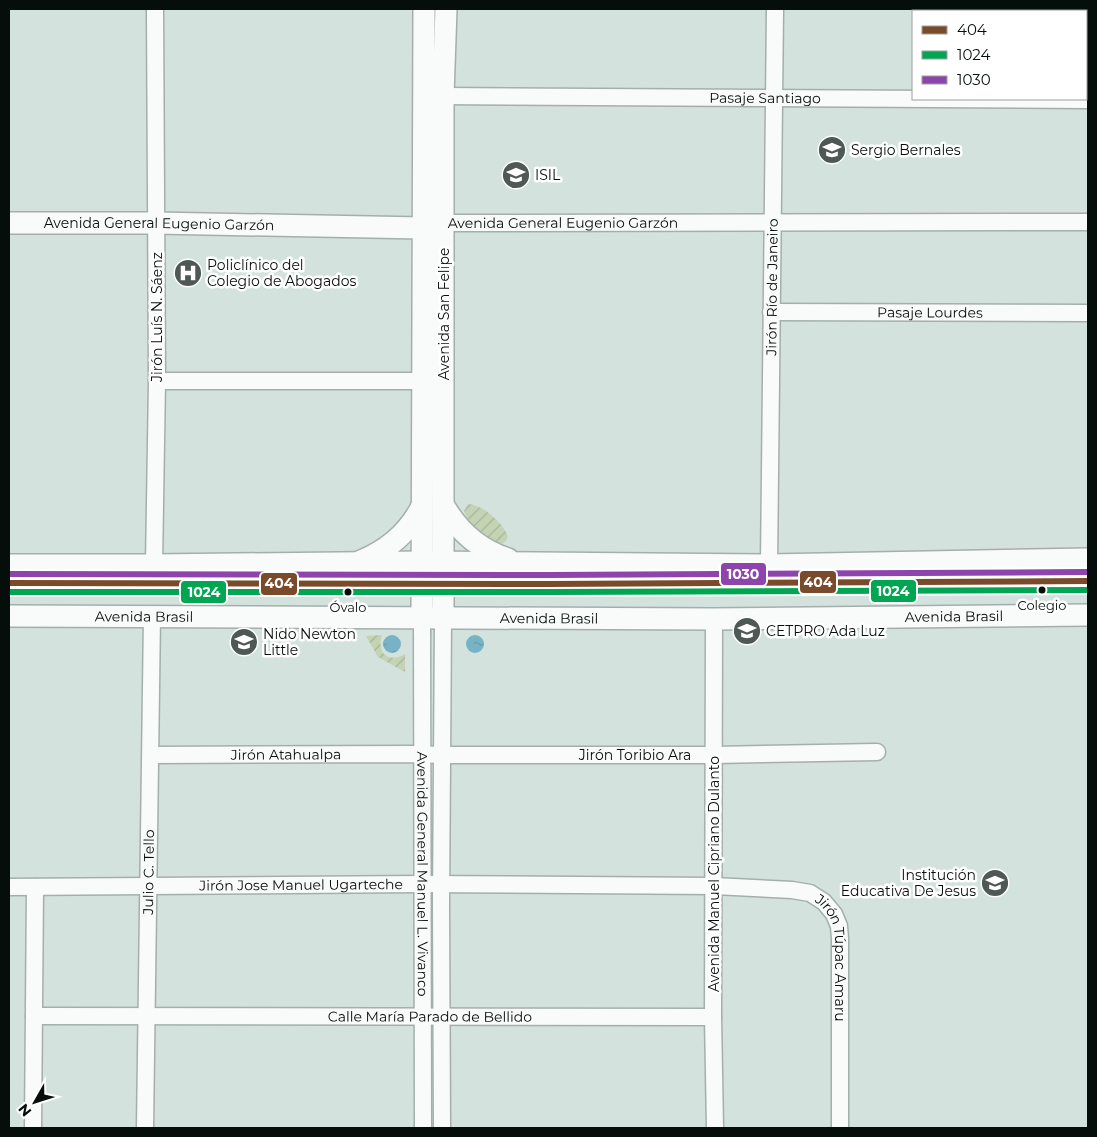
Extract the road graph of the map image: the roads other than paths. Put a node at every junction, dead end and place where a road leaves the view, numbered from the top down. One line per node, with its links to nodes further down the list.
1 (155, 9): 11 (street, Jirón Luís N. Sáenz)
2 (424, 9): 13 (main road, Avenida San Felipe)
3 (446, 9): 5 (main road, Avenida San Felipe)
4 (776, 9): 6 (street, Jirón Río de Janeiro)
5 (443, 96): 6 (street, Pasaje Santiago); 12 (main road, Avenida San Felipe)
6 (774, 98): 7 (street, Pasaje Santiago); 8 (street, Jirón Río de Janeiro)
7 (912, 99)
8 (772, 222): 9 (street, Avenida General Eugenio Garzón); 12 (street, Avenida General Eugenio Garzón); 14 (street, Jirón Río de Janeiro)
9 (1088, 222)
10 (9, 223): 11 (main road, Avenida General Eugenio Garzón)
11 (156, 223): 13 (main road, Avenida General Eugenio Garzón); 17 (street, Jirón Luís N. Sáenz)
12 (444, 223): 13 (main road, Avenida General Eugenio Garzón); 19 (main road, Avenida San Felipe)
13 (422, 228): 16 (main road, Avenida San Felipe)
14 (772, 312): 15 (street, Pasaje Lourdes); 26 (street, Jirón Río de Janeiro)
15 (1088, 313)
16 (422, 381): 17 (street); 18 (main road, Avenida San Felipe)
17 (157, 382): 27 (street, Jirón Luís N. Sáenz)
18 (422, 506): 21 (main road, Avenida San Felipe); 25 (main road)
19 (444, 506): 22 (main road, Avenida San Felipe); 23 (main road)
20 (1088, 559): 26 (main road)
21 (423, 562): 22 (main road); 25 (main road); 31 (main road, Avenida San Felipe)
22 (444, 563): 23 (main road); 32 (main road, Avenida San Felipe)
23 (522, 563): 26 (main road)
24 (9, 564): 27 (main road)
25 (353, 564): 27 (main road)
26 (769, 565)
27 (154, 566)
28 (1088, 615): 33 (main road, Avenida Brasil)
29 (9, 616): 30 (main road, Avenida Brasil)
30 (152, 616): 31 (main road, Avenida Brasil); 36 (street, Julio C. Tello)
31 (422, 619): 32 (main road, Avenida Brasil); 35 (street, Avenida General Manuel L. Vivanco)
32 (443, 619): 33 (main road, Avenida Brasil); 37 (street, Avenida General Manuel L. Vivanco)
33 (714, 619): 38 (street, Avenida Manuel Cipriano Dulanto)
34 (877, 752): 38 (street, Jirón Toribio Ara)
35 (422, 754): 36 (street, Jirón Atahualpa); 37 (street, Jirón Toribio Ara); 39 (street, Avenida General Manuel L. Vivanco)
36 (150, 755): 43 (street, Julio C. Tello)
37 (443, 755): 38 (street, Jirón Toribio Ara); 40 (street, Avenida General Manuel L. Vivanco)
38 (714, 755): 41 (street, Avenida Manuel Cipriano Dulanto)
39 (422, 884): 40 (street, Jirón Jose Manuel Ugarteche); 43 (street, Jirón Jose Manuel Ugarteche); 46 (street, Avenida General Manuel L. Vivanco)
40 (442, 885): 41 (street, Jirón Jose Manuel Ugarteche); 47 (street, Avenida General Manuel L. Vivanco)
41 (714, 886): 49 (street, Avenida Manuel Cipriano Dulanto); 55 (street, Jirón Túpac Amaru)
42 (35, 887): 43 (street, Jirón Jose Manuel Ugarteche); 44 (street, Jirón Jose Manuel Ugarteche); 45 (street)
43 (149, 887): 48 (street, Julio C. Tello)
44 (9, 888)
45 (34, 1016): 48 (street, Calle María Parado de Bellido); 50 (street)
46 (423, 1016): 47 (street, Calle María Parado de Bellido); 48 (street, Calle María Parado de Bellido); 52 (street, Avenida General Manuel L. Vivanco)
47 (441, 1016): 49 (street, Calle María Parado de Bellido); 53 (street, Avenida General Manuel L. Vivanco)
48 (147, 1017): 51 (street, Julio C. Tello)
49 (713, 1017): 54 (street, Avenida Manuel Cipriano Dulanto)
50 (33, 1128)
51 (146, 1128)
52 (423, 1128)
53 (442, 1128)
54 (714, 1128)
55 (840, 1128)

